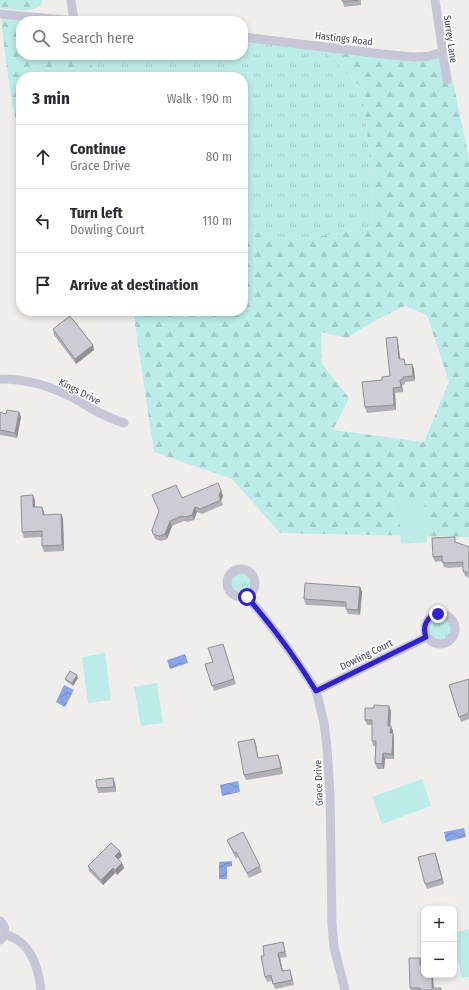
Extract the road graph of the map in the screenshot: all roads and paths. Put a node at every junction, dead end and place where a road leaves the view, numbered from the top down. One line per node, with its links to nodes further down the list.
1 (71, 0): 5 (street)
2 (435, 0): 7 (street, Surrey Lane)
3 (0, 14): 4 (street)
4 (21, 16)
5 (74, 16)
6 (248, 38): 7 (street, Hastings Road)
7 (442, 52): 8 (street, Surrey Lane)
8 (446, 80)
9 (0, 379): 10 (street, Kings Drive)
10 (124, 423)
11 (247, 597): 13 (street, Grace Drive)
12 (426, 637): 13 (street, Dowling Court)
13 (316, 691): 17 (street, Grace Drive)
14 (0, 921): 15 (street)
15 (2, 937): 16 (street)
16 (41, 990)
17 (345, 990)

